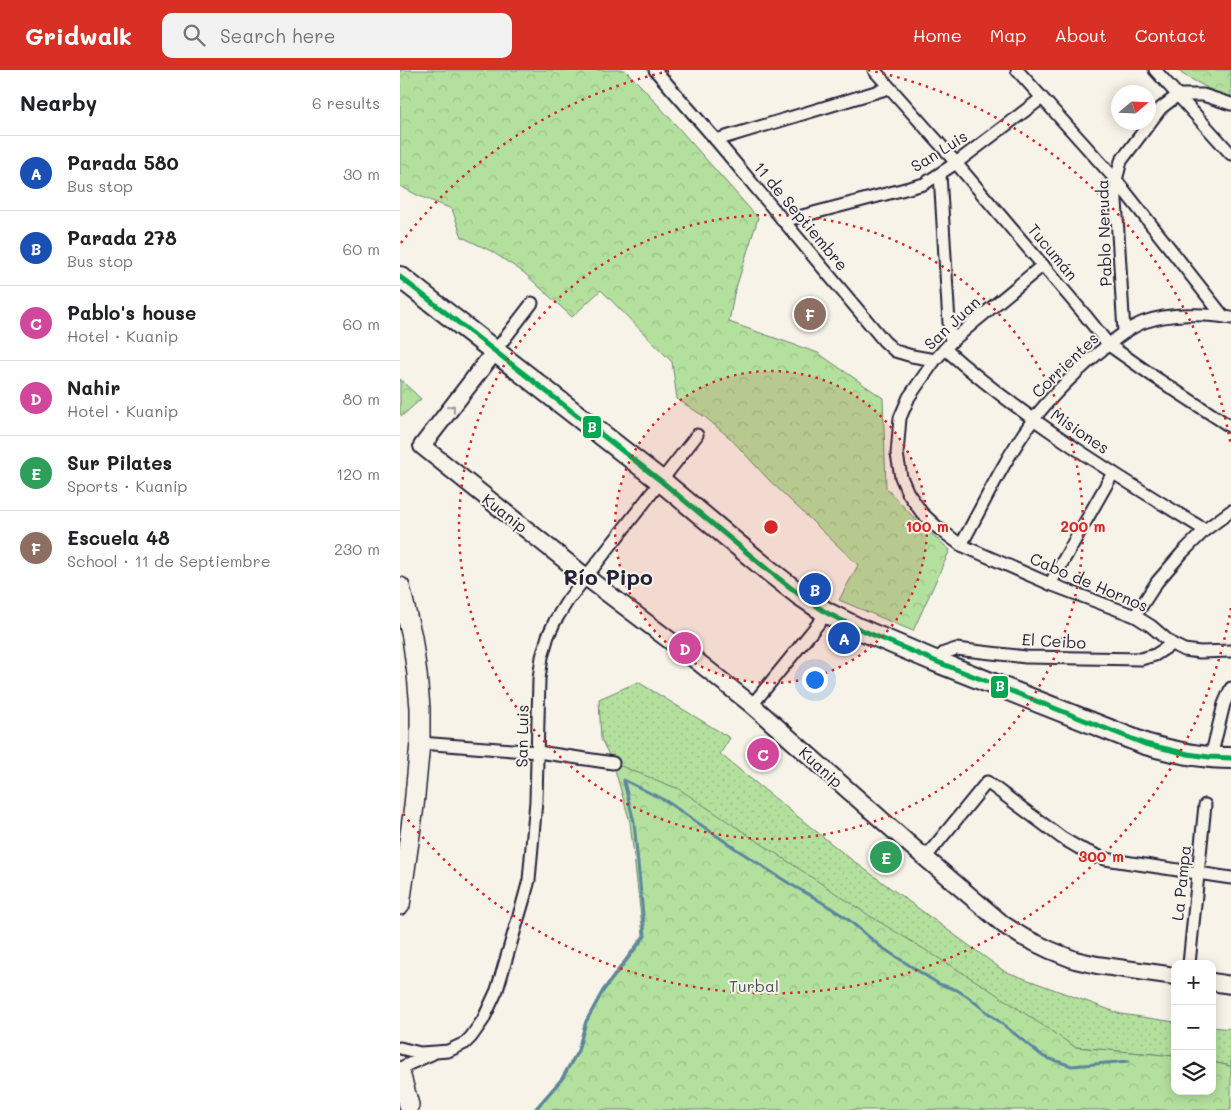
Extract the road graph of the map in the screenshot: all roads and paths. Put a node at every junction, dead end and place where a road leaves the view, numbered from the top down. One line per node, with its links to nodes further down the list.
1 (655, 70): 9 (street, 11 de Septiembre)
2 (874, 70): 5 (street, Tucumán)
3 (1017, 70): 7 (street)
4 (1155, 70): 6 (street)
5 (889, 88): 9 (street); 11 (street, Tucumán)
6 (1178, 95): 8 (street); 10 (street); 13 (street, Pablo Neruda)
7 (1042, 98): 11 (street, San Luis); 13 (street)
8 (1231, 104)
9 (716, 140): 14 (street, 11 de Septiembre)
10 (1231, 154)
11 (956, 163): 12 (street, San Luis); 15 (street, Tucumán)
12 (940, 174): 14 (street, San Luis); 21 (street)
13 (1116, 180): 18 (street); 19 (street, Pablo Neruda)
14 (783, 221): 23 (street, 11 de Septiembre)
15 (1043, 265): 20 (street, Tucumán); 21 (street, San Juan)
16 (400, 277): 22 (highway)
17 (532, 303): 22 (street)
18 (1227, 317): 19 (street, Corrientes)
19 (1124, 332): 20 (street, Corrientes)
20 (1109, 345): 24 (street, Corrientes); 25 (street, Tucumán)
21 (948, 346): 23 (street, San Juan); 24 (street, Misiones)
22 (495, 352): 28 (highway); 32 (main road, Kuanip, one-way to 22)
23 (935, 360): 31 (street, San Juan)
24 (1034, 419): 27 (street, Misiones); 31 (street, Corrientes)
25 (1231, 427)
26 (697, 436): 28 (street, San Luis)
27 (1113, 473): 30 (street, Misiones); 33 (street)
28 (661, 481): 32 (street, San Luis); 35 (highway)
29 (1231, 511): 30 (street)
30 (1205, 530): 36 (street)
31 (961, 545): 33 (street, Cabo de Hornos)
32 (586, 577): 41 (main road, Kuanip); 43 (street, San Luis)
33 (1050, 584): 36 (street, Cabo de Hornos)
34 (400, 587): 42 (main road)
35 (827, 614): 39 (highway); 41 (street)
36 (1135, 616): 37 (street, Cabo de Hornos)
37 (1172, 644): 38 (street, Cabo de Hornos); 39 (street, El Ceibo)
38 (1231, 652)
39 (935, 661): 44 (highway)
40 (1231, 688): 44 (street)
41 (752, 705): 47 (main road, Kuanip)
42 (420, 743): 43 (street); 50 (main road)
43 (538, 752): 45 (street); 56 (street, San Luis)
44 (1221, 757)
45 (613, 763)
46 (1205, 805): 48 (street, La Pampa)
47 (925, 858): 48 (street); 52 (main road, Kuanip)
48 (1198, 873): 49 (street); 51 (street, La Pampa)
49 (1231, 878)
50 (400, 905)
51 (1189, 960)
52 (1171, 975)
53 (1216, 983): 54 (main road)
54 (1231, 985)
55 (400, 1048): 56 (street, San Luis)
56 (436, 1052): 57 (street, San Luis)
57 (400, 1068)
58 (400, 1073): 59 (main road)
59 (407, 1101)

